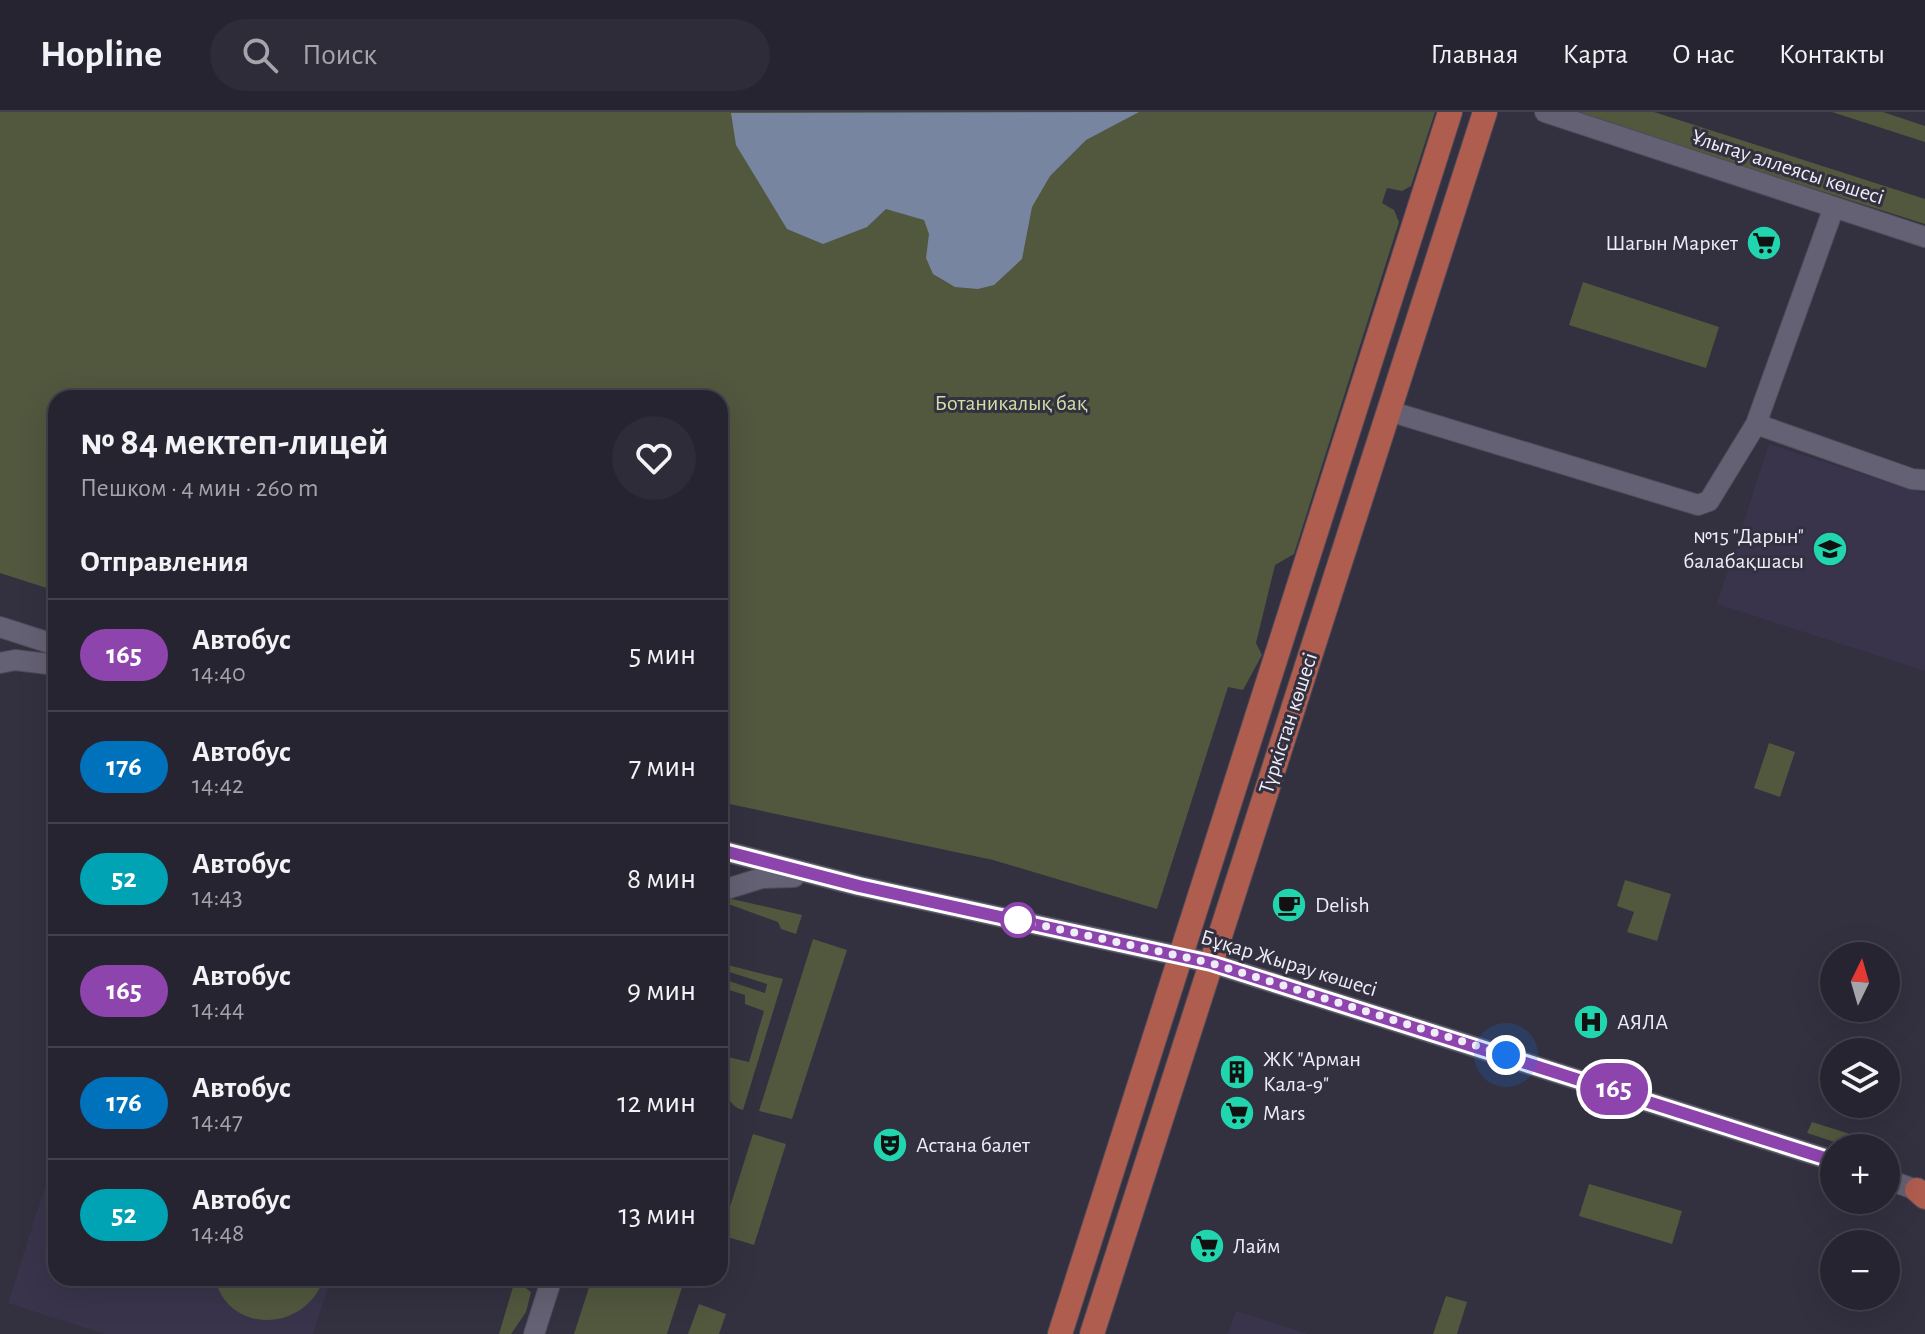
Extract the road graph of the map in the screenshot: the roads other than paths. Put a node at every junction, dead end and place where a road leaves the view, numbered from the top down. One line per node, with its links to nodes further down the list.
1 (1450, 112): 16 (main road, Түркістан көшесі)
2 (1485, 112): 6 (main road, Түркістан көшесі)
3 (1545, 112): 4 (street, Ұлытау аллеясы көшесі)
4 (1834, 207): 5 (street, Ұлытау аллеясы көшесі); 7 (street)
5 (1925, 237)
6 (1389, 411): 7 (street); 17 (main road, Түркістан көшесі)
7 (1756, 424): 8 (street)
8 (1925, 480)
9 (0, 627): 10 (street)
10 (48, 642)
11 (0, 663): 12 (street)
12 (48, 664)
13 (728, 852): 14 (street, Бұқар Жырау көшесі)
14 (821, 877): 15 (street); 16 (street, Бұқар Жырау көшесі)
15 (728, 889)
16 (1180, 956): 17 (street, Бұқар Жырау көшесі); 23 (main road, Түркістан көшесі)
17 (1211, 963): 18 (street, Бұқар Жырау көшесі); 24 (main road, Түркістан көшесі)
18 (1820, 1157)
19 (1900, 1184): 20 (street)
20 (1922, 1193)
21 (549, 1286): 22 (street)
22 (534, 1334)
23 (1060, 1334)
24 (1092, 1334)

